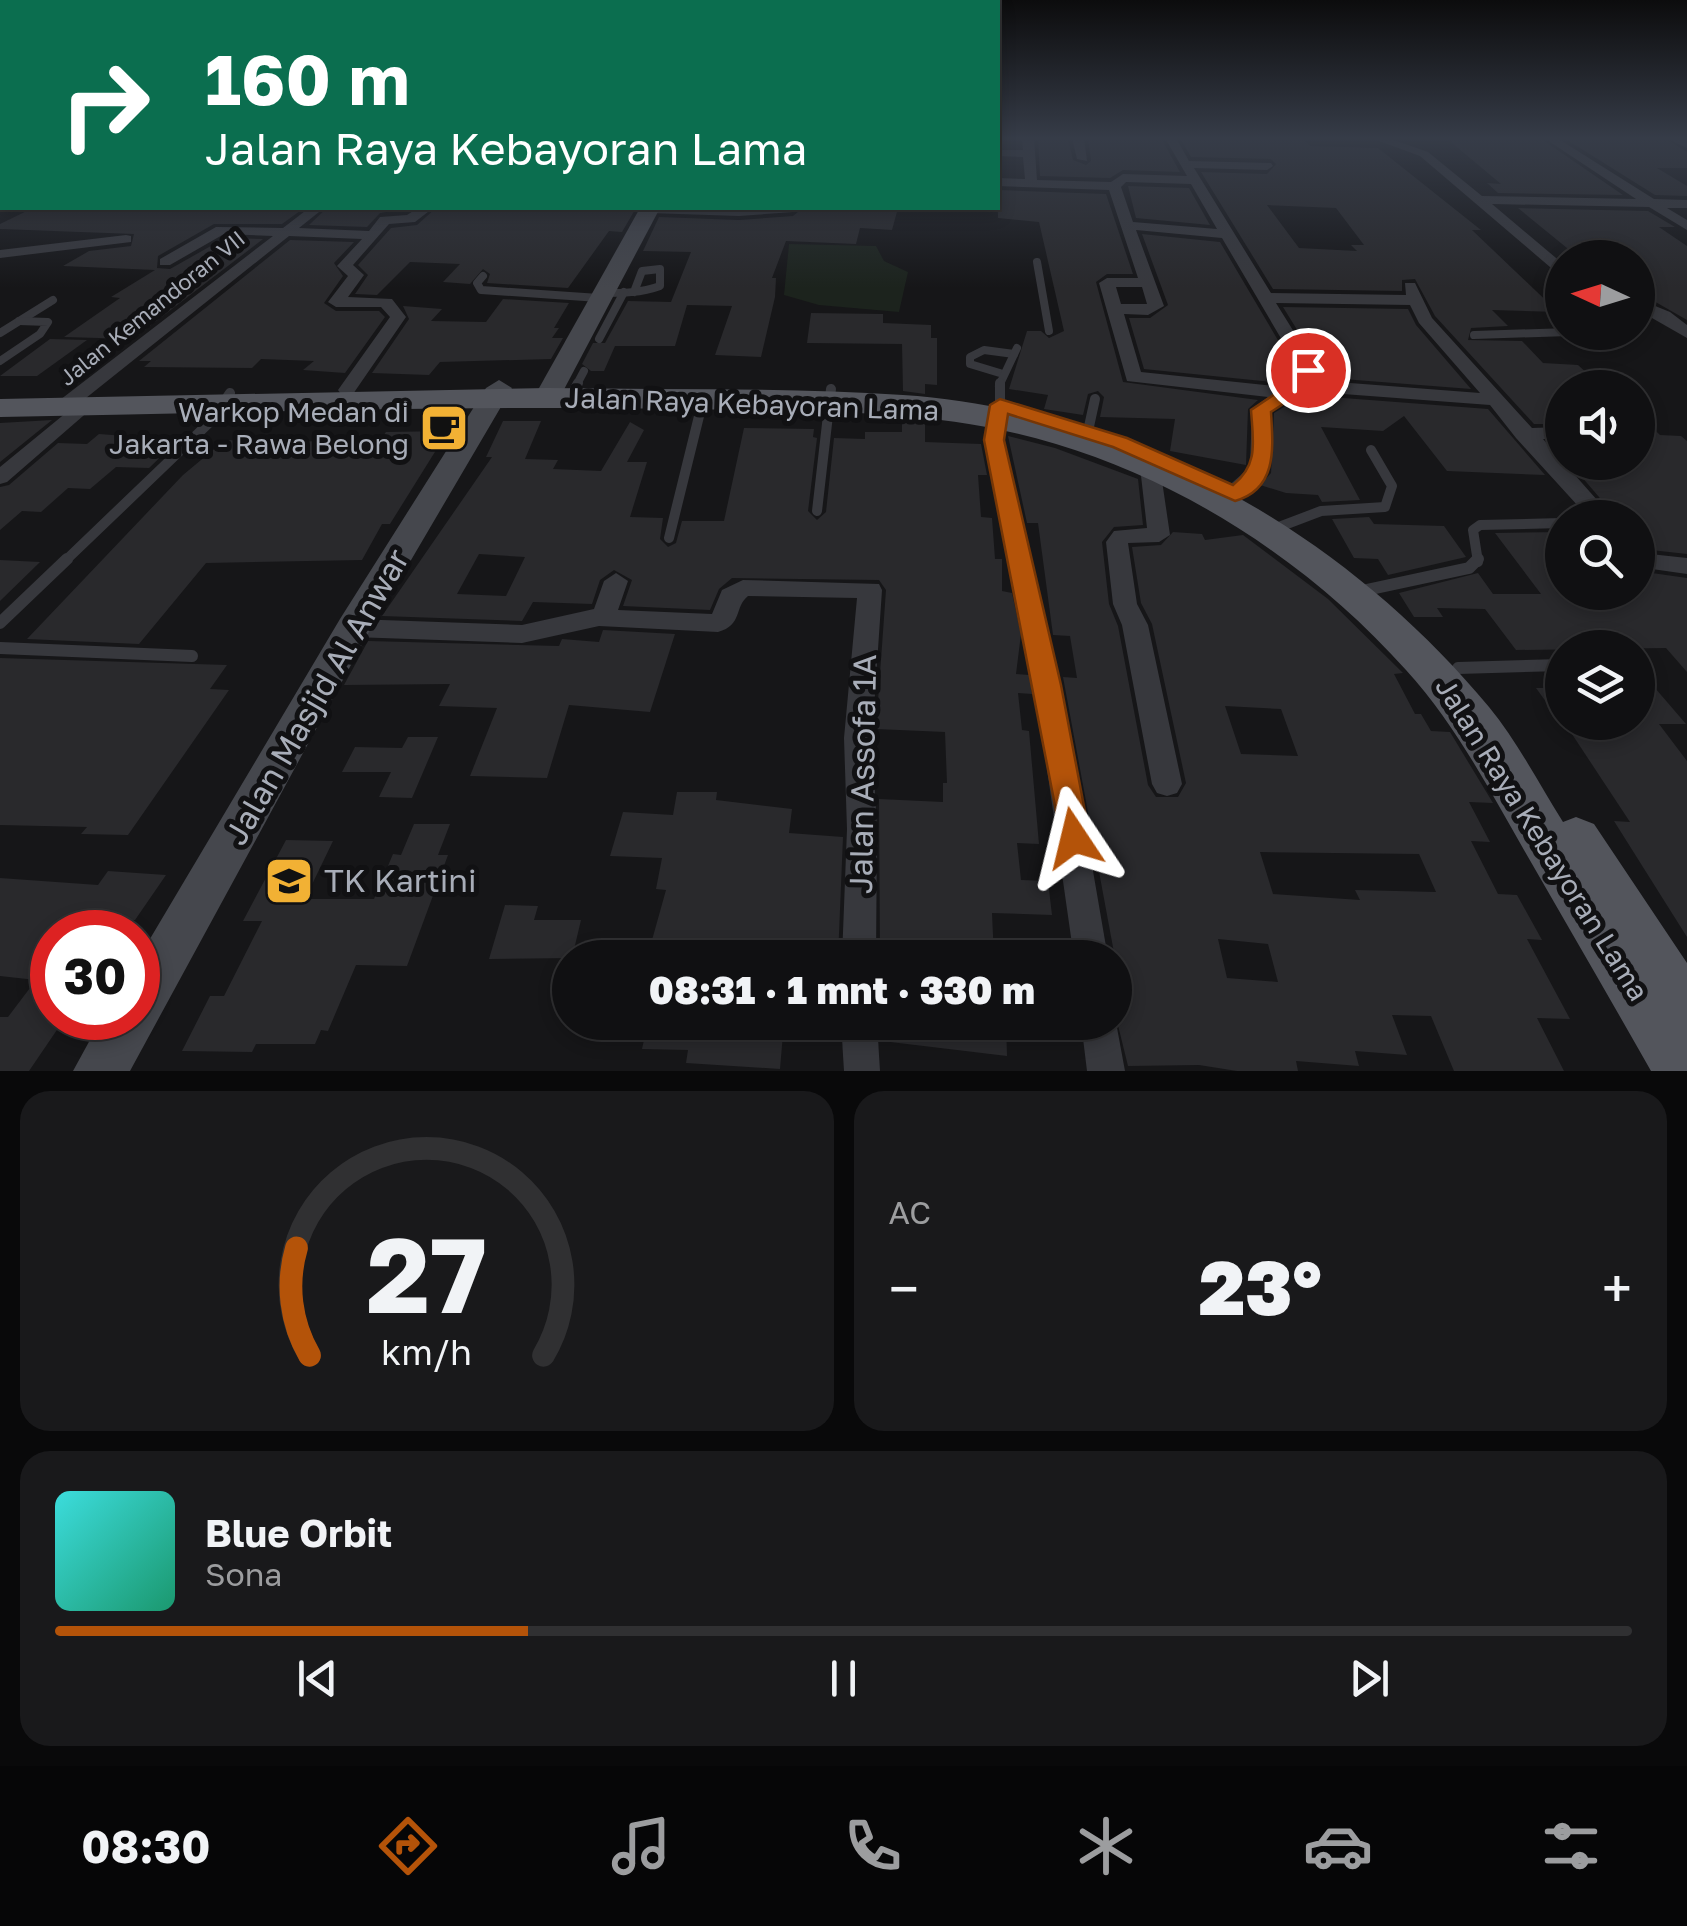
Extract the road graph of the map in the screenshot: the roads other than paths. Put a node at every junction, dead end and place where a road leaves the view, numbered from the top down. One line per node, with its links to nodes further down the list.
1 (1115, 188): 13 (street)
2 (1202, 188): 16 (street)
3 (1465, 188): 5 (street)
4 (1628, 188): 6 (street)
5 (1479, 200): 6 (street); 20 (street)
6 (1653, 204): 7 (street); 14 (street)
7 (1687, 204)
8 (314, 210): 15 (street, Jalan Kemandoran VII)
9 (423, 210): 17 (street)
10 (648, 210): 25 (street)
11 (694, 210): 12 (street)
12 (766, 210)
13 (1126, 225): 16 (street); 24 (street)
14 (1687, 226)
15 (284, 231): 17 (street); 21 (street); 48 (street, Jalan Kemandoran VII)
16 (1230, 234): 26 (street)
17 (373, 235): 41 (street)
18 (126, 239): 19 (street)
19 (0, 254)
20 (1545, 256)
21 (165, 262)
22 (1036, 262): 31 (lane)
23 (483, 276): 25 (lane)
24 (1148, 282): 28 (street); 28 (street)
25 (615, 294): 36 (lane); 38 (street)
26 (1269, 298): 39 (street); 46 (street)
27 (53, 300): 30 (lane)
28 (1114, 309): 39 (street)
29 (1655, 311): 34 (street)
30 (19, 321): 32 (lane); 37 (lane)
31 (1049, 331)
32 (0, 333)
33 (1545, 333): 35 (lane)
34 (1687, 333)
35 (1474, 335)
36 (599, 340)
37 (0, 361)
38 (566, 388): 40 (main road, Jalan Raya Kebayoran Lama); 42 (main road, Jalan Raya Kebayoran Lama)
39 (1293, 389): 46 (street); 55 (street)
40 (497, 393): 41 (main road, Jalan Raya Kebayoran Lama); 67 (street, Jalan Masjid Al Anwar)
41 (328, 394): 45 (main road, Jalan Raya Kebayoran Lama)
42 (714, 396): 43 (main road, Jalan Raya Kebayoran Lama); 60 (lane)
43 (830, 396): 47 (main road, Jalan Raya Kebayoran Lama); 57 (lane)
44 (0, 398): 48 (main road, Jalan Raya Kebayoran Lama)
45 (226, 398): 48 (main road, Jalan Raya Kebayoran Lama); 66 (lane)
46 (1492, 399): 50 (street)
47 (1000, 400): 47 (lane); 53 (main road, Jalan Raya Kebayoran Lama); 55 (main road, Jalan Raya Kebayoran Lama); 75 (street)
48 (80, 402): 49 (main road, Jalan Raya Kebayoran Lama); 54 (street, Jalan Kemandoran VII)
49 (0, 408)
50 (1523, 434): 51 (street); 56 (street)
51 (1545, 434)
52 (1371, 450): 59 (lane)
53 (1150, 468): 55 (main road, Jalan Raya Kebayoran Lama); 72 (street)
54 (0, 478)
55 (1230, 498): 59 (main road, Jalan Raya Kebayoran Lama)
56 (1585, 500)
57 (818, 511)
58 (1545, 524): 64 (lane)
59 (1279, 526): 64 (main road, Jalan Raya Kebayoran Lama)
60 (669, 538)
61 (1655, 561): 62 (street)
62 (1687, 566)
63 (616, 581): 65 (street)
64 (1366, 590): 71 (main road, Jalan Raya Kebayoran Lama); 73 (main road, Jalan Raya Kebayoran Lama)
65 (602, 618): 67 (street); 74 (street, Jalan Assofa 1A)
66 (0, 623)
67 (353, 628): 76 (street, Jalan Masjid Al Anwar)
68 (0, 648): 69 (lane)
69 (192, 656)
70 (1545, 665): 71 (lane)
71 (1458, 668): 73 (main road, Jalan Raya Kebayoran Lama)
72 (1167, 784)
73 (1548, 818): 77 (main road, Jalan Raya Kebayoran Lama); 84 (main road, Jalan Raya Kebayoran Lama)
74 (859, 940)
75 (1087, 940)
76 (160, 968)
77 (1687, 1016)
78 (118, 1040): 82 (street)
79 (863, 1040): 81 (street)
80 (1102, 1040): 83 (street)
81 (870, 1070)
82 (100, 1071)
83 (1106, 1071)
84 (1686, 1071)

